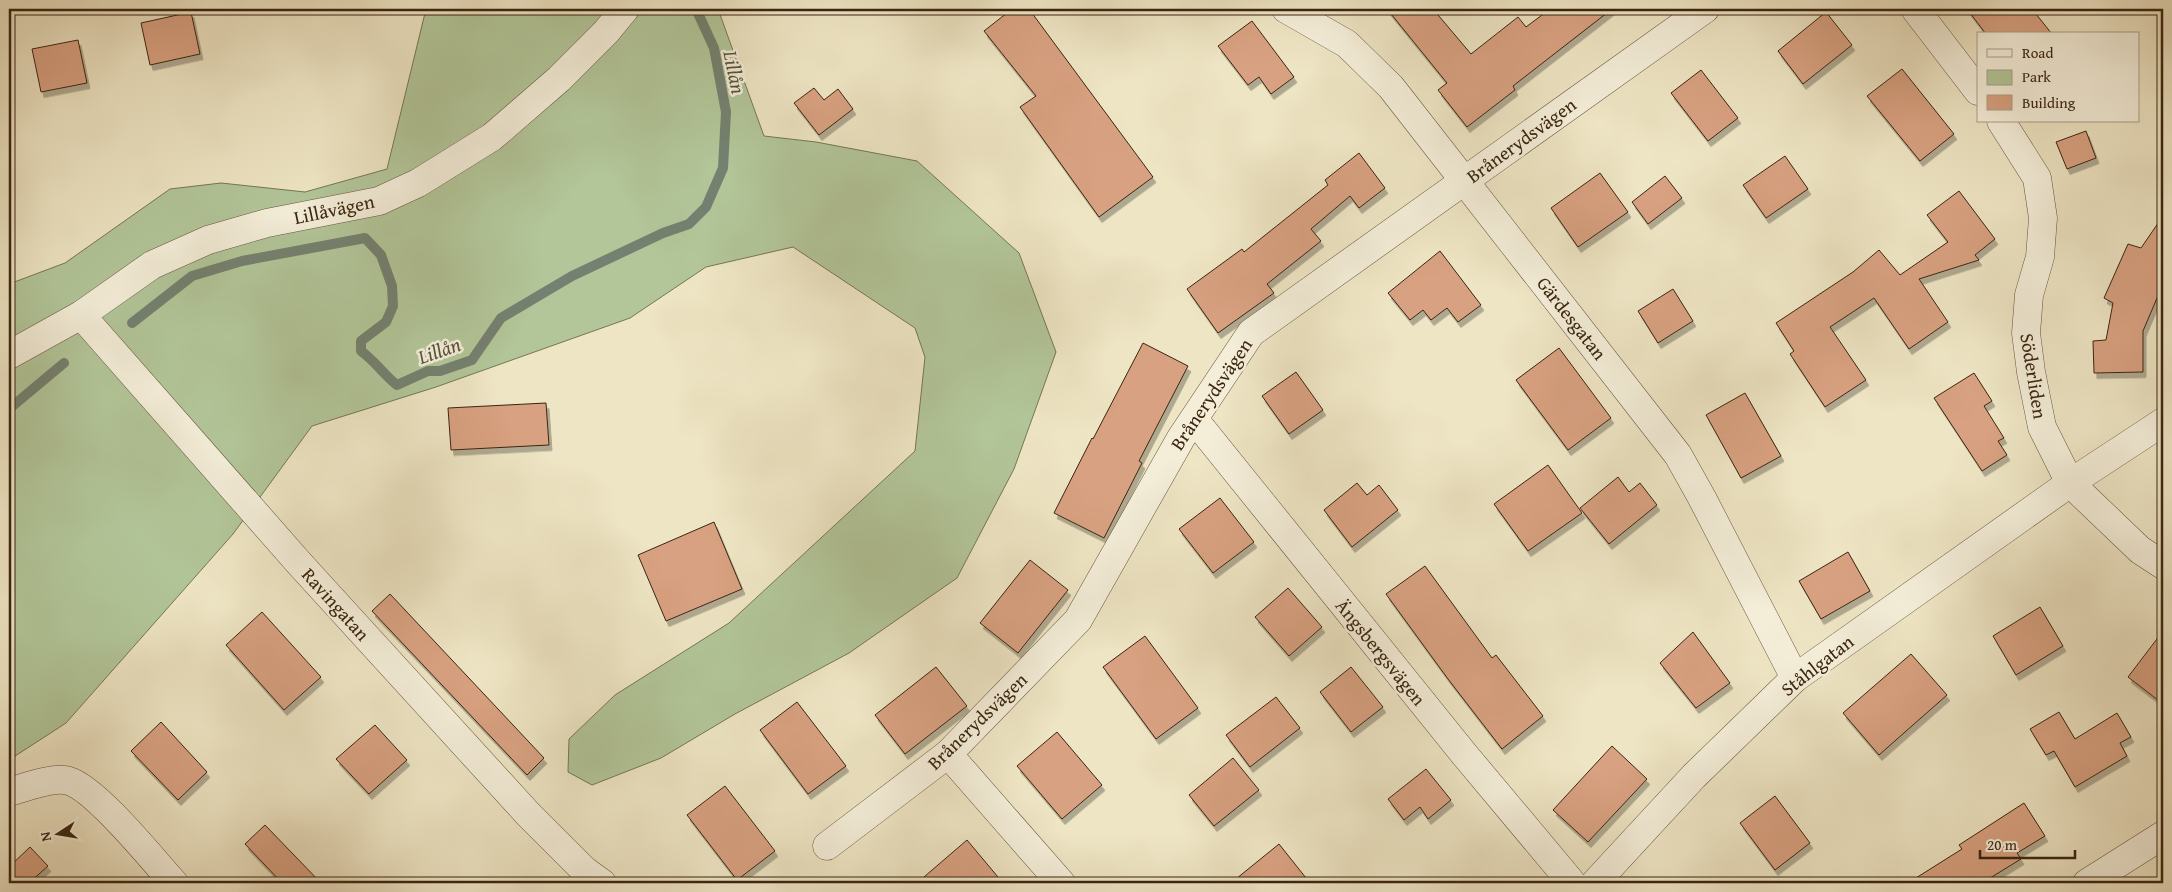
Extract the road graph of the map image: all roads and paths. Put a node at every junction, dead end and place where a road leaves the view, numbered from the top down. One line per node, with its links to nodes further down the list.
1 (625, 9): 8 (street, Lillåvägen)
2 (1286, 9): 7 (street, Gärdesgatan)
3 (1706, 9): 7 (street, Brånerydsvägen)
4 (1915, 9): 5 (street)
5 (1977, 91)
6 (2002, 122): 12 (street, Söderliden)
7 (1465, 181): 10 (street, Brånerydsvägen); 14 (street, Gärdesgatan)
8 (81, 315): 9 (street, Lillåvägen); 20 (street, Ravingatan)
9 (9, 355)
10 (1194, 418): 15 (street, Brånerydsvägen); 22 (street, Ängsbergsvägen)
11 (2163, 422): 12 (street, Ståhlgatan)
12 (2070, 483): 13 (street, Söderliden); 14 (street, Ståhlgatan)
13 (2163, 565)
14 (1795, 678): 23 (street, Ståhlgatan)
15 (948, 754): 18 (street, Brånerydsvägen); 21 (street)
16 (9, 792): 19 (street)
17 (2163, 834): 24 (street)
18 (827, 846)
19 (174, 883)
20 (602, 883)
21 (1061, 883)
22 (1572, 883)
23 (1595, 883)
24 (2087, 883)

